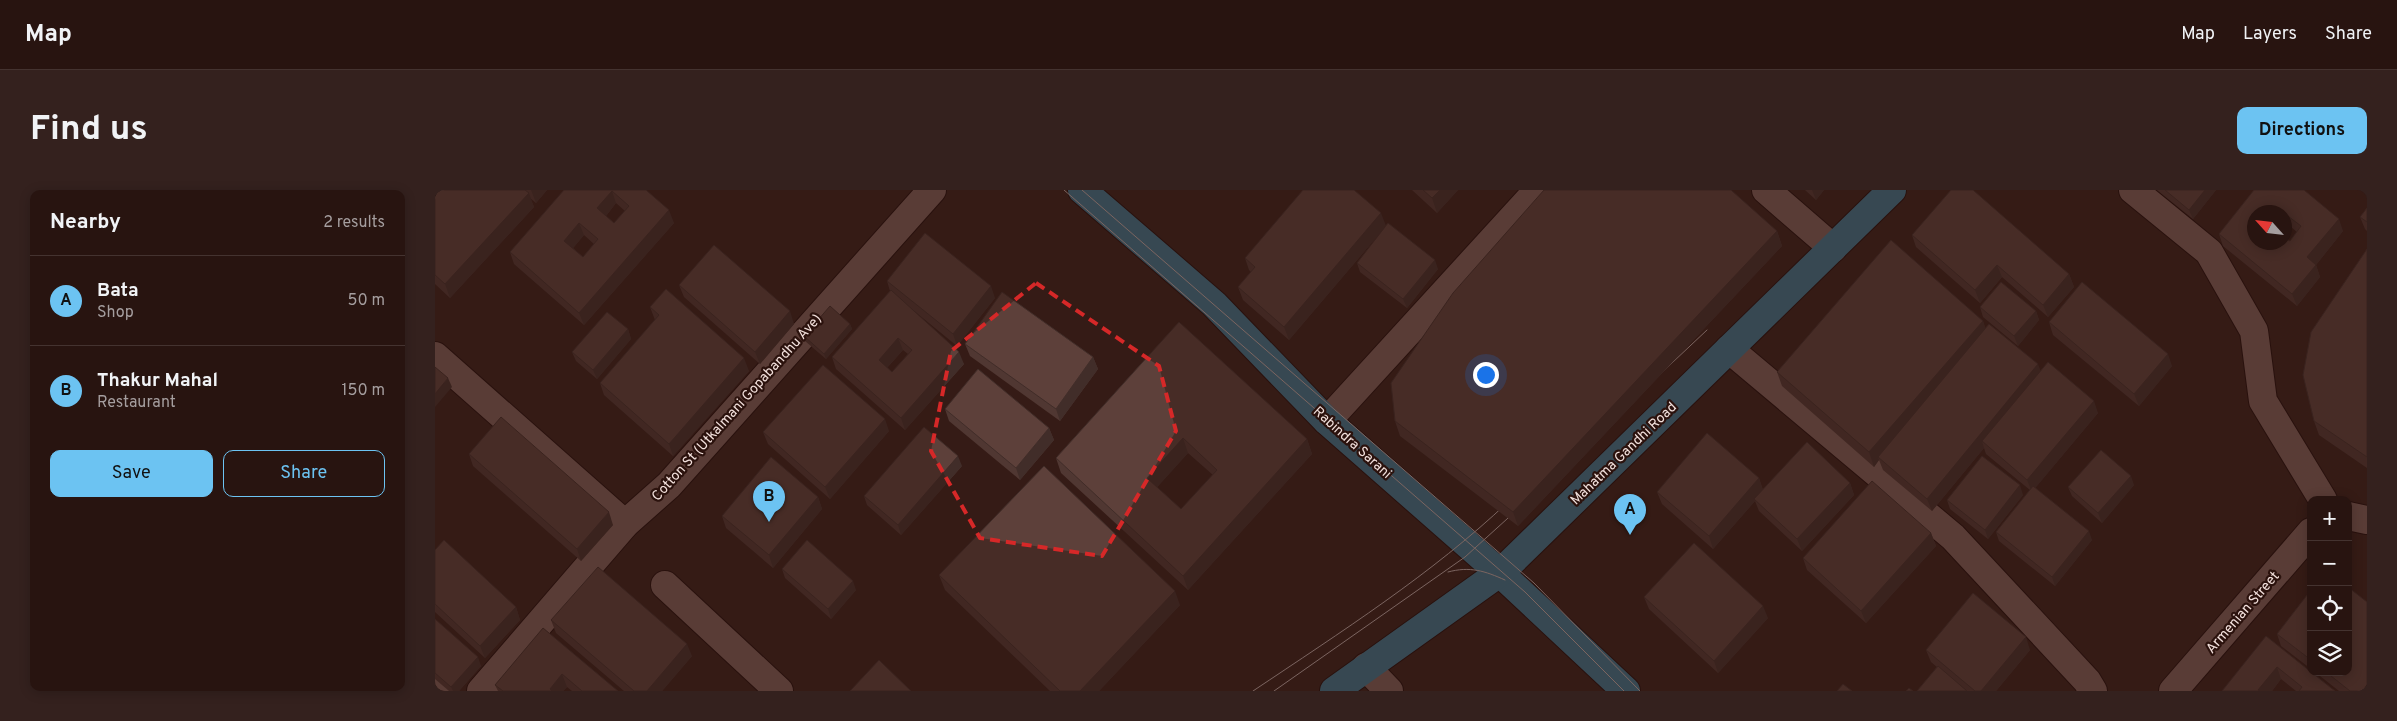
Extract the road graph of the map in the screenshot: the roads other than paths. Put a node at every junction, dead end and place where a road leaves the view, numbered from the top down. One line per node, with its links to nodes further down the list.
1 (932, 190): 14 (street, Cotton St (Utkalmani Gopabandhu Ave))
2 (1083, 190): 10 (main road, Rabindra Sarani)
3 (1538, 190): 10 (street)
4 (1766, 190): 7 (street)
5 (1892, 190): 7 (main road, Mahatma Gandhi Road)
6 (2133, 190): 11 (street)
7 (1833, 248): 8 (main road, Mahatma Gandhi Road)
8 (1729, 349): 16 (main road, Mahatma Gandhi Road); 26 (street)
9 (435, 356): 14 (street)
10 (1327, 421): 16 (main road, Rabindra Sarani)
11 (2321, 496)
12 (2352, 517): 13 (street)
13 (2367, 520)
14 (625, 524): 21 (street, Cotton St (Utkalmani Gopabandhu Ave))
15 (2307, 537): 27 (street, Armenian Street)
16 (1500, 573): 18 (main road, Mahatma Gandhi Road); 25 (main road, Rabindra Sarani)
17 (665, 585): 22 (street)
18 (1367, 667): 23 (main road, Mahatma Gandhi Road); 24 (street)
19 (435, 686): 20 (street)
20 (440, 691)
21 (481, 691)
22 (779, 691)
23 (1334, 691)
24 (1389, 691)
25 (1626, 691)
26 (2093, 691)
27 (2173, 691)

